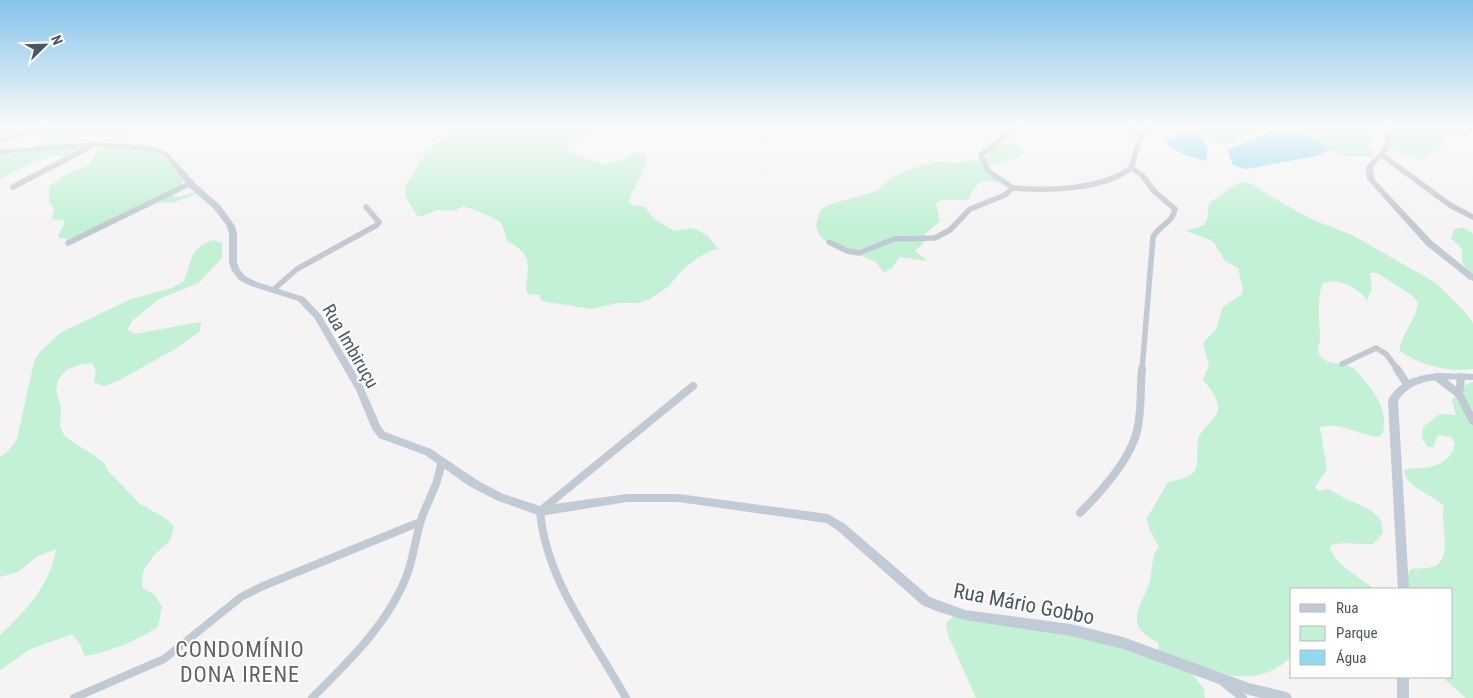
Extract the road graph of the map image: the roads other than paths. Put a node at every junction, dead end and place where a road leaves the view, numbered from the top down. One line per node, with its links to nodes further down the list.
1 (68, 160): 9 (street)
2 (171, 160): 8 (street, Rua Imbiruçu)
3 (982, 160): 10 (street)
4 (1136, 160): 7 (street)
5 (1377, 160): 15 (street)
6 (1388, 160): 12 (street)
7 (1132, 168): 10 (street); 27 (street)
8 (190, 183): 14 (street); 16 (street, Rua Imbiruçu)
9 (13, 187)
10 (1013, 188): 13 (street)
11 (366, 207): 16 (street)
12 (1473, 217)
13 (829, 242)
14 (68, 243)
15 (1473, 278)
16 (273, 290): 25 (street, Rua Imbiruçu)
17 (1342, 364): 21 (street)
18 (1437, 377): 19 (street); 21 (street); 23 (street)
19 (1461, 377): 20 (street); 23 (street)
20 (1473, 377)
21 (1407, 384): 29 (street)
22 (693, 386): 26 (street)
23 (1459, 394): 24 (street)
24 (1473, 420)
25 (441, 463): 26 (street, Rua Imbiruçu); 28 (street)
26 (540, 512): 30 (street, Rua Mário Gobbo); 34 (street)
27 (1080, 513)
28 (420, 522): 32 (street); 33 (street)
29 (1403, 588)
30 (1217, 678): 35 (street); 36 (street, Rua Mário Gobbo)
31 (1403, 678): 37 (street)
32 (74, 698)
33 (312, 698)
34 (626, 698)
35 (1243, 698)
36 (1286, 698)
37 (1403, 698)

